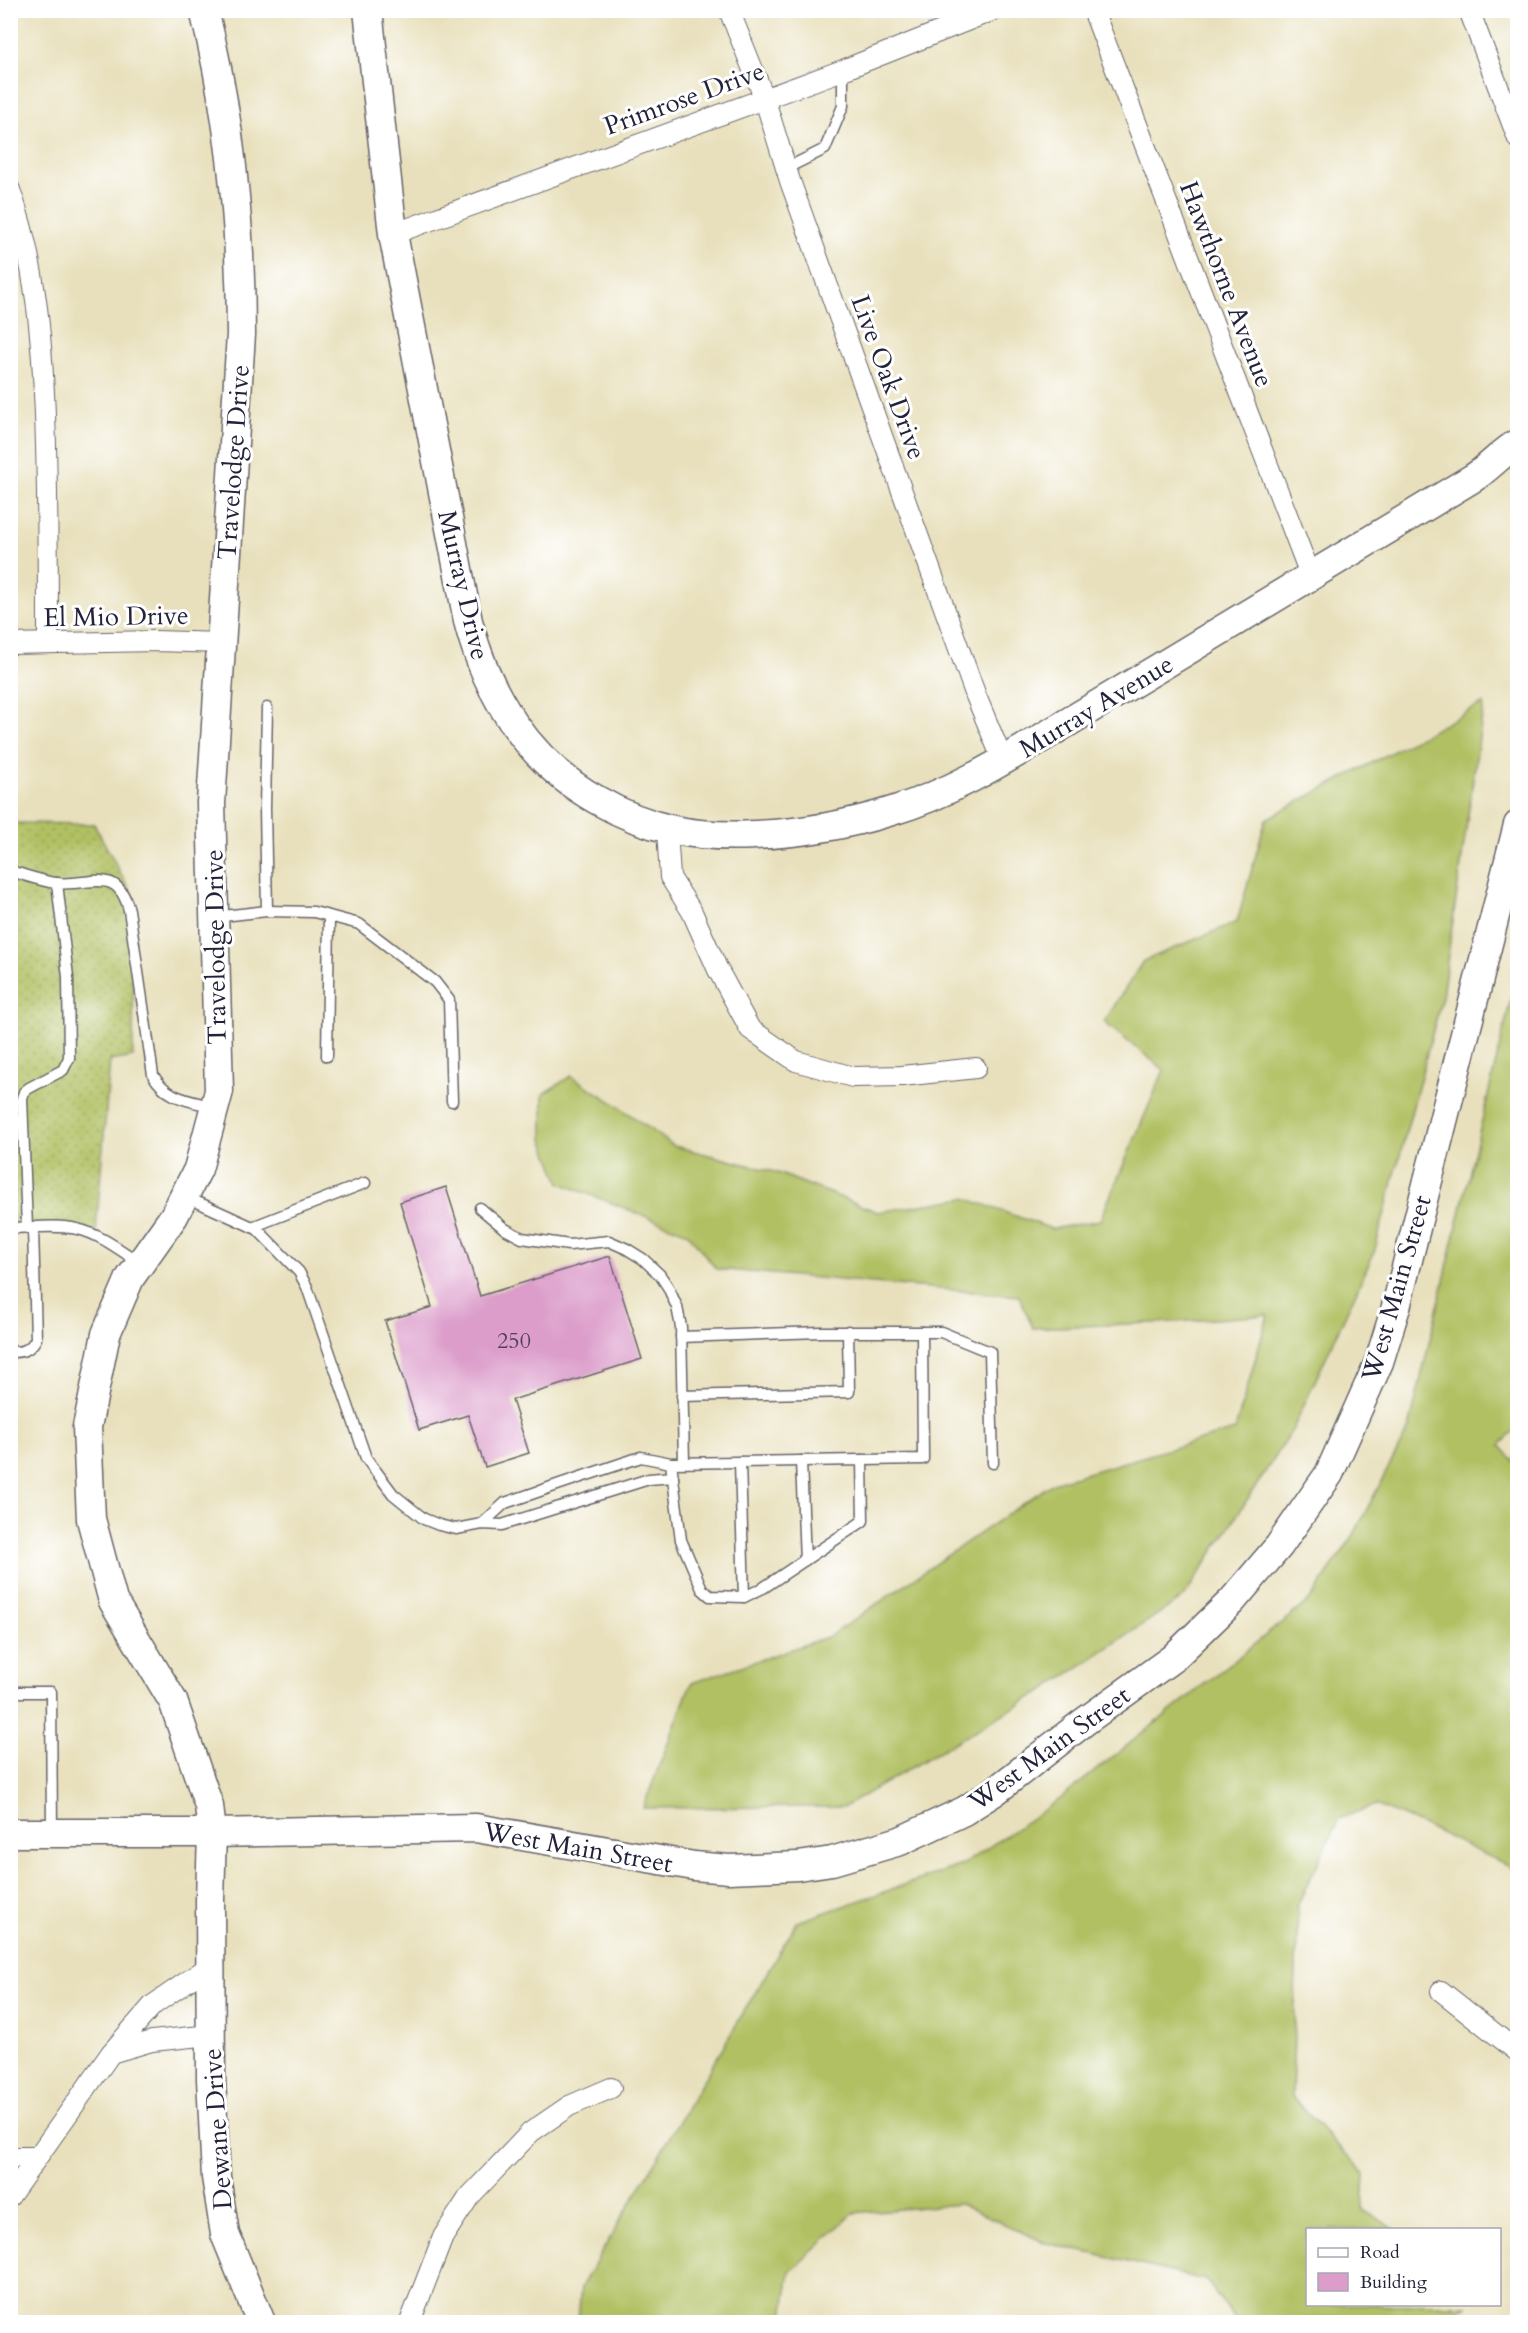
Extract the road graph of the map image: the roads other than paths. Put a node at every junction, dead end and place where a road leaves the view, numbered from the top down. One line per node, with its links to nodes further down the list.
1 (204, 10): 18 (street, Travelodge Drive)
2 (368, 10): 12 (street, Murray Drive)
3 (729, 10): 8 (street, Live Oak Drive)
4 (994, 10): 7 (street, Primrose Drive)
5 (1093, 10): 16 (street, Hawthorne Avenue)
6 (1469, 10): 9 (street)
7 (843, 69): 8 (street, Primrose Drive); 10 (lane)
8 (764, 97): 10 (street, Live Oak Drive); 12 (street, Primrose Drive)
9 (1518, 139)
10 (785, 169): 21 (street, Live Oak Drive)
11 (10, 190): 17 (street)
12 (393, 234): 23 (street, Murray Drive)
13 (1518, 443): 15 (street, Murray Avenue)
14 (1518, 465): 15 (street, Murray Avenue)
15 (1488, 470): 16 (street, Murray Avenue)
16 (1311, 577): 21 (street, Murray Avenue)
17 (48, 643): 18 (street, El Mio Drive); 19 (street, El Mio Drive)
18 (222, 643): 28 (street, Travelodge Drive)
19 (10, 644)
20 (267, 708): 26 (lane)
21 (1003, 761): 23 (street, Murray Avenue)
22 (1518, 825): 58 (street, West Main Street)
23 (667, 830): 30 (street)
24 (10, 871): 25 (lane)
25 (57, 883): 32 (lane); 38 (lane)
26 (267, 911): 27 (lane); 28 (lane)
27 (329, 916): 29 (lane); 31 (lane)
28 (214, 917): 32 (street, Travelodge Drive)
29 (327, 1056)
30 (976, 1068)
31 (452, 1101)
32 (214, 1107): 34 (street, Travelodge Drive)
33 (365, 1183): 36 (lane)
34 (184, 1196): 36 (lane); 39 (street, Travelodge Drive)
35 (480, 1208): 42 (lane)
36 (252, 1227): 52 (lane)
37 (10, 1228): 38 (lane)
38 (30, 1228): 39 (lane); 43 (lane)
39 (140, 1263): 58 (street, Travelodge Drive)
40 (848, 1331): 41 (lane); 42 (lane); 44 (lane)
41 (922, 1332): 45 (lane); 50 (lane)
42 (681, 1337): 44 (lane)
43 (10, 1352)
44 (682, 1396): 48 (lane)
45 (862, 1460): 46 (lane); 53 (lane)
46 (801, 1461): 49 (lane); 53 (lane)
47 (671, 1462): 48 (lane); 51 (lane); 52 (lane)
48 (684, 1462): 49 (lane)
49 (740, 1462): 54 (lane)
50 (993, 1463)
51 (673, 1477): 52 (lane); 54 (lane)
52 (482, 1524)
53 (805, 1560): 54 (lane)
54 (744, 1597)
55 (10, 1692): 57 (lane)
56 (10, 1833): 57 (street, West Main Street)
57 (52, 1833): 58 (street, West Main Street)
58 (212, 1833): 59 (street, Dewane Drive)
59 (211, 1965): 61 (street, Dewane Drive); 63 (street)
60 (1441, 1991): 62 (street)
61 (211, 2035): 63 (street); 68 (street, Dewane Drive)
62 (1518, 2052)
63 (111, 2053): 66 (street)
64 (611, 2088): 69 (street)
65 (10, 2157): 66 (street)
66 (36, 2157): 67 (street)
67 (10, 2196)
68 (261, 2322)
69 (410, 2322)

